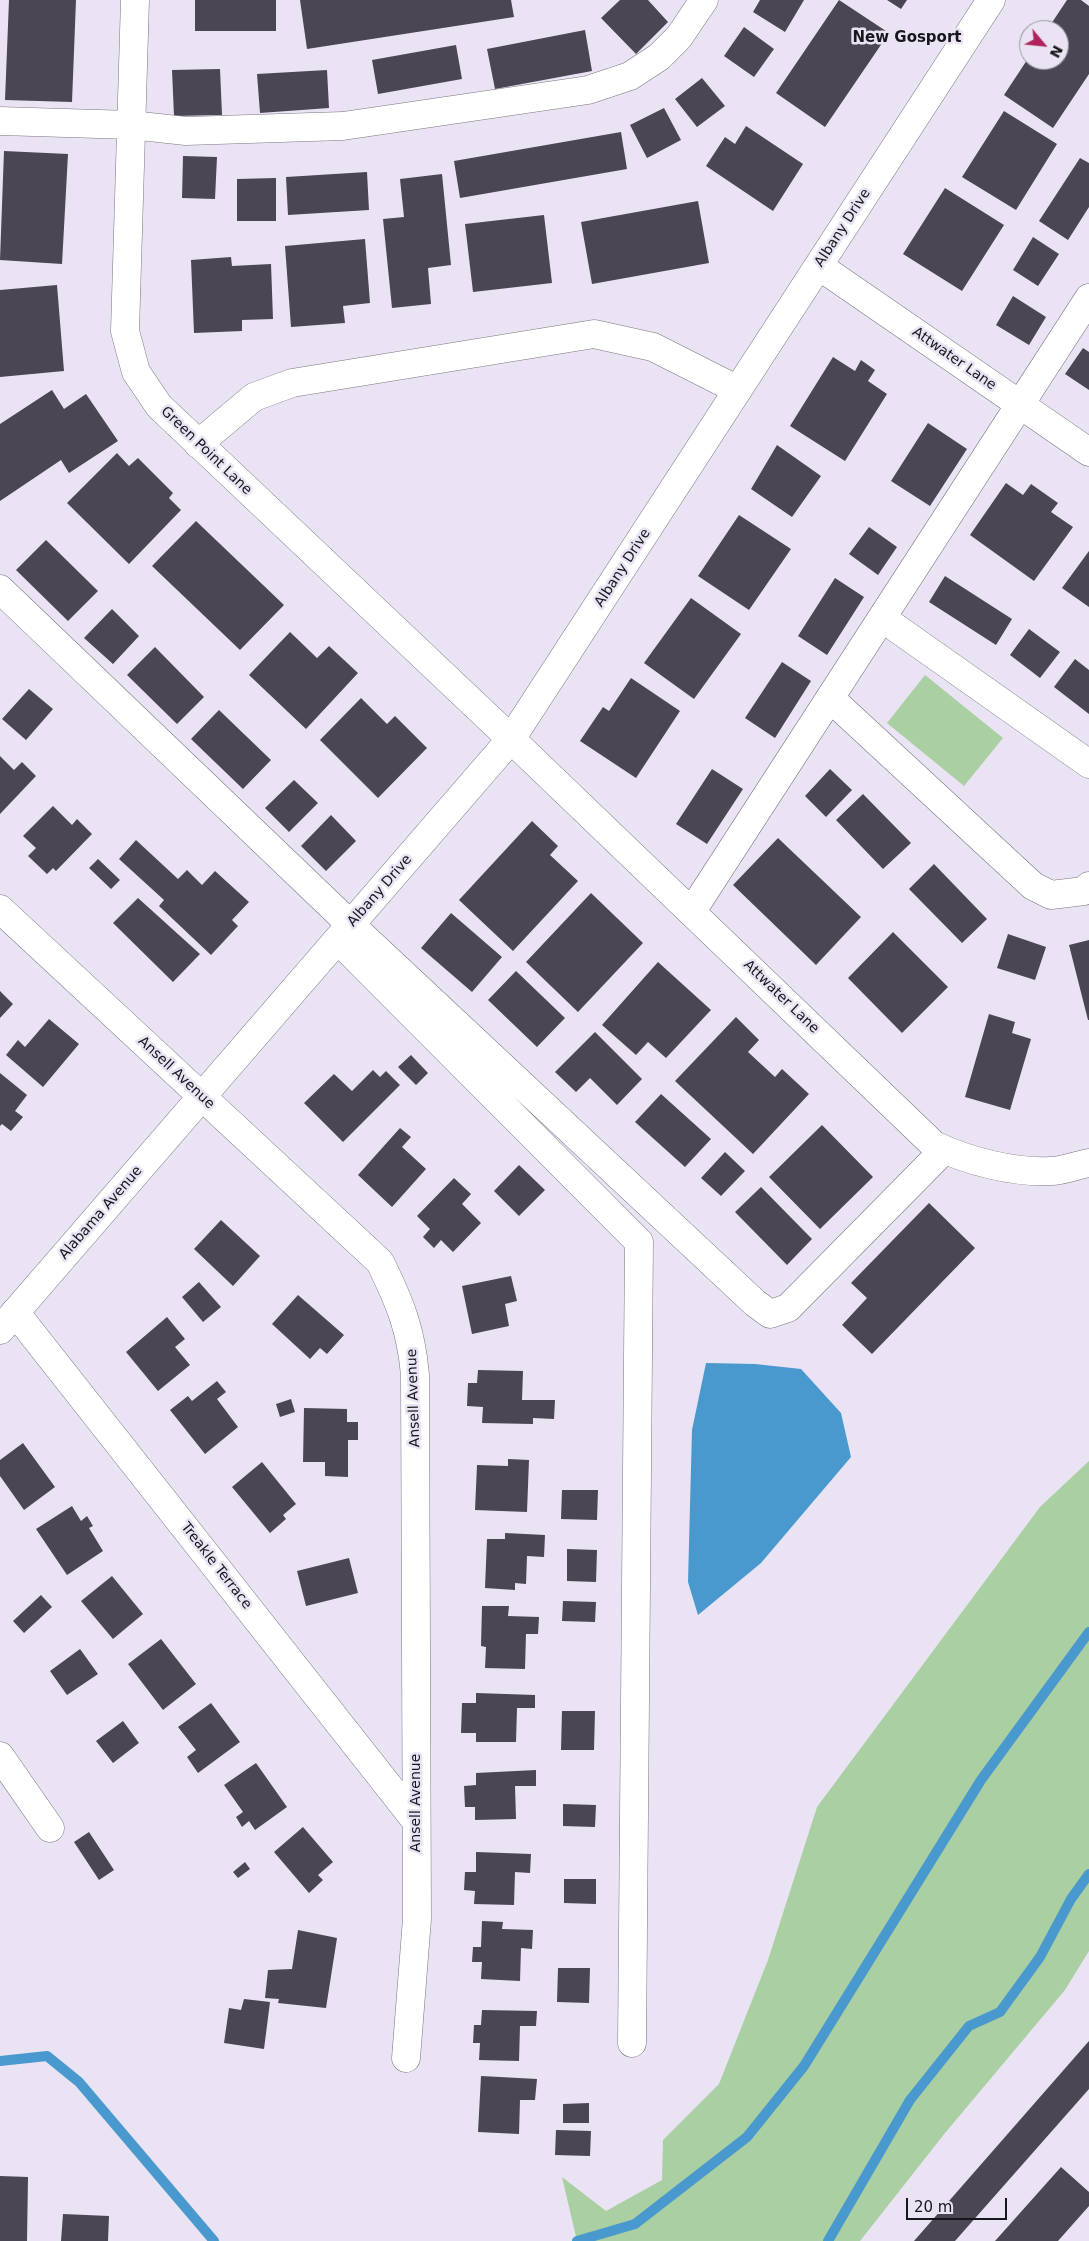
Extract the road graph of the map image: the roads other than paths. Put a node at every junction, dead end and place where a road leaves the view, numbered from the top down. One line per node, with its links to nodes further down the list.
1 (135, 0): 5 (street, Green Point Lane)
2 (704, 0): 5 (street)
3 (991, 0): 6 (street, Albany Drive)
4 (0, 121): 5 (street)
5 (131, 124): 10 (street, Green Point Lane)
6 (819, 266): 8 (street, Albany Drive); 9 (street, Attwater Lane)
7 (1089, 298): 9 (street)
8 (738, 390): 10 (street); 15 (street, Albany Drive)
9 (1020, 404): 11 (street, Attwater Lane); 13 (street)
10 (198, 444): 15 (street, Green Point Lane)
11 (1089, 452)
12 (0, 589): 20 (street)
13 (882, 618): 14 (street); 16 (street)
14 (830, 698): 17 (street); 19 (street)
15 (512, 739): 19 (street, Attwater Lane); 20 (street, Albany Drive)
16 (1089, 764)
17 (1089, 886)
18 (0, 909): 21 (street, Ansell Avenue)
19 (692, 911): 22 (street, Attwater Lane)
20 (345, 932): 21 (street, Albany Drive); 22 (street); 28 (street)
21 (202, 1097): 24 (street, Alabama Avenue); 26 (street, Ansell Avenue)
22 (944, 1150): 23 (street, Attwater Lane)
23 (1089, 1163)
24 (8, 1321): 26 (street, Treakle Terrace)
25 (0, 1756): 27 (street)
26 (416, 1821): 29 (street, Ansell Avenue)
27 (50, 1828)
28 (632, 2043)
29 (406, 2058)

